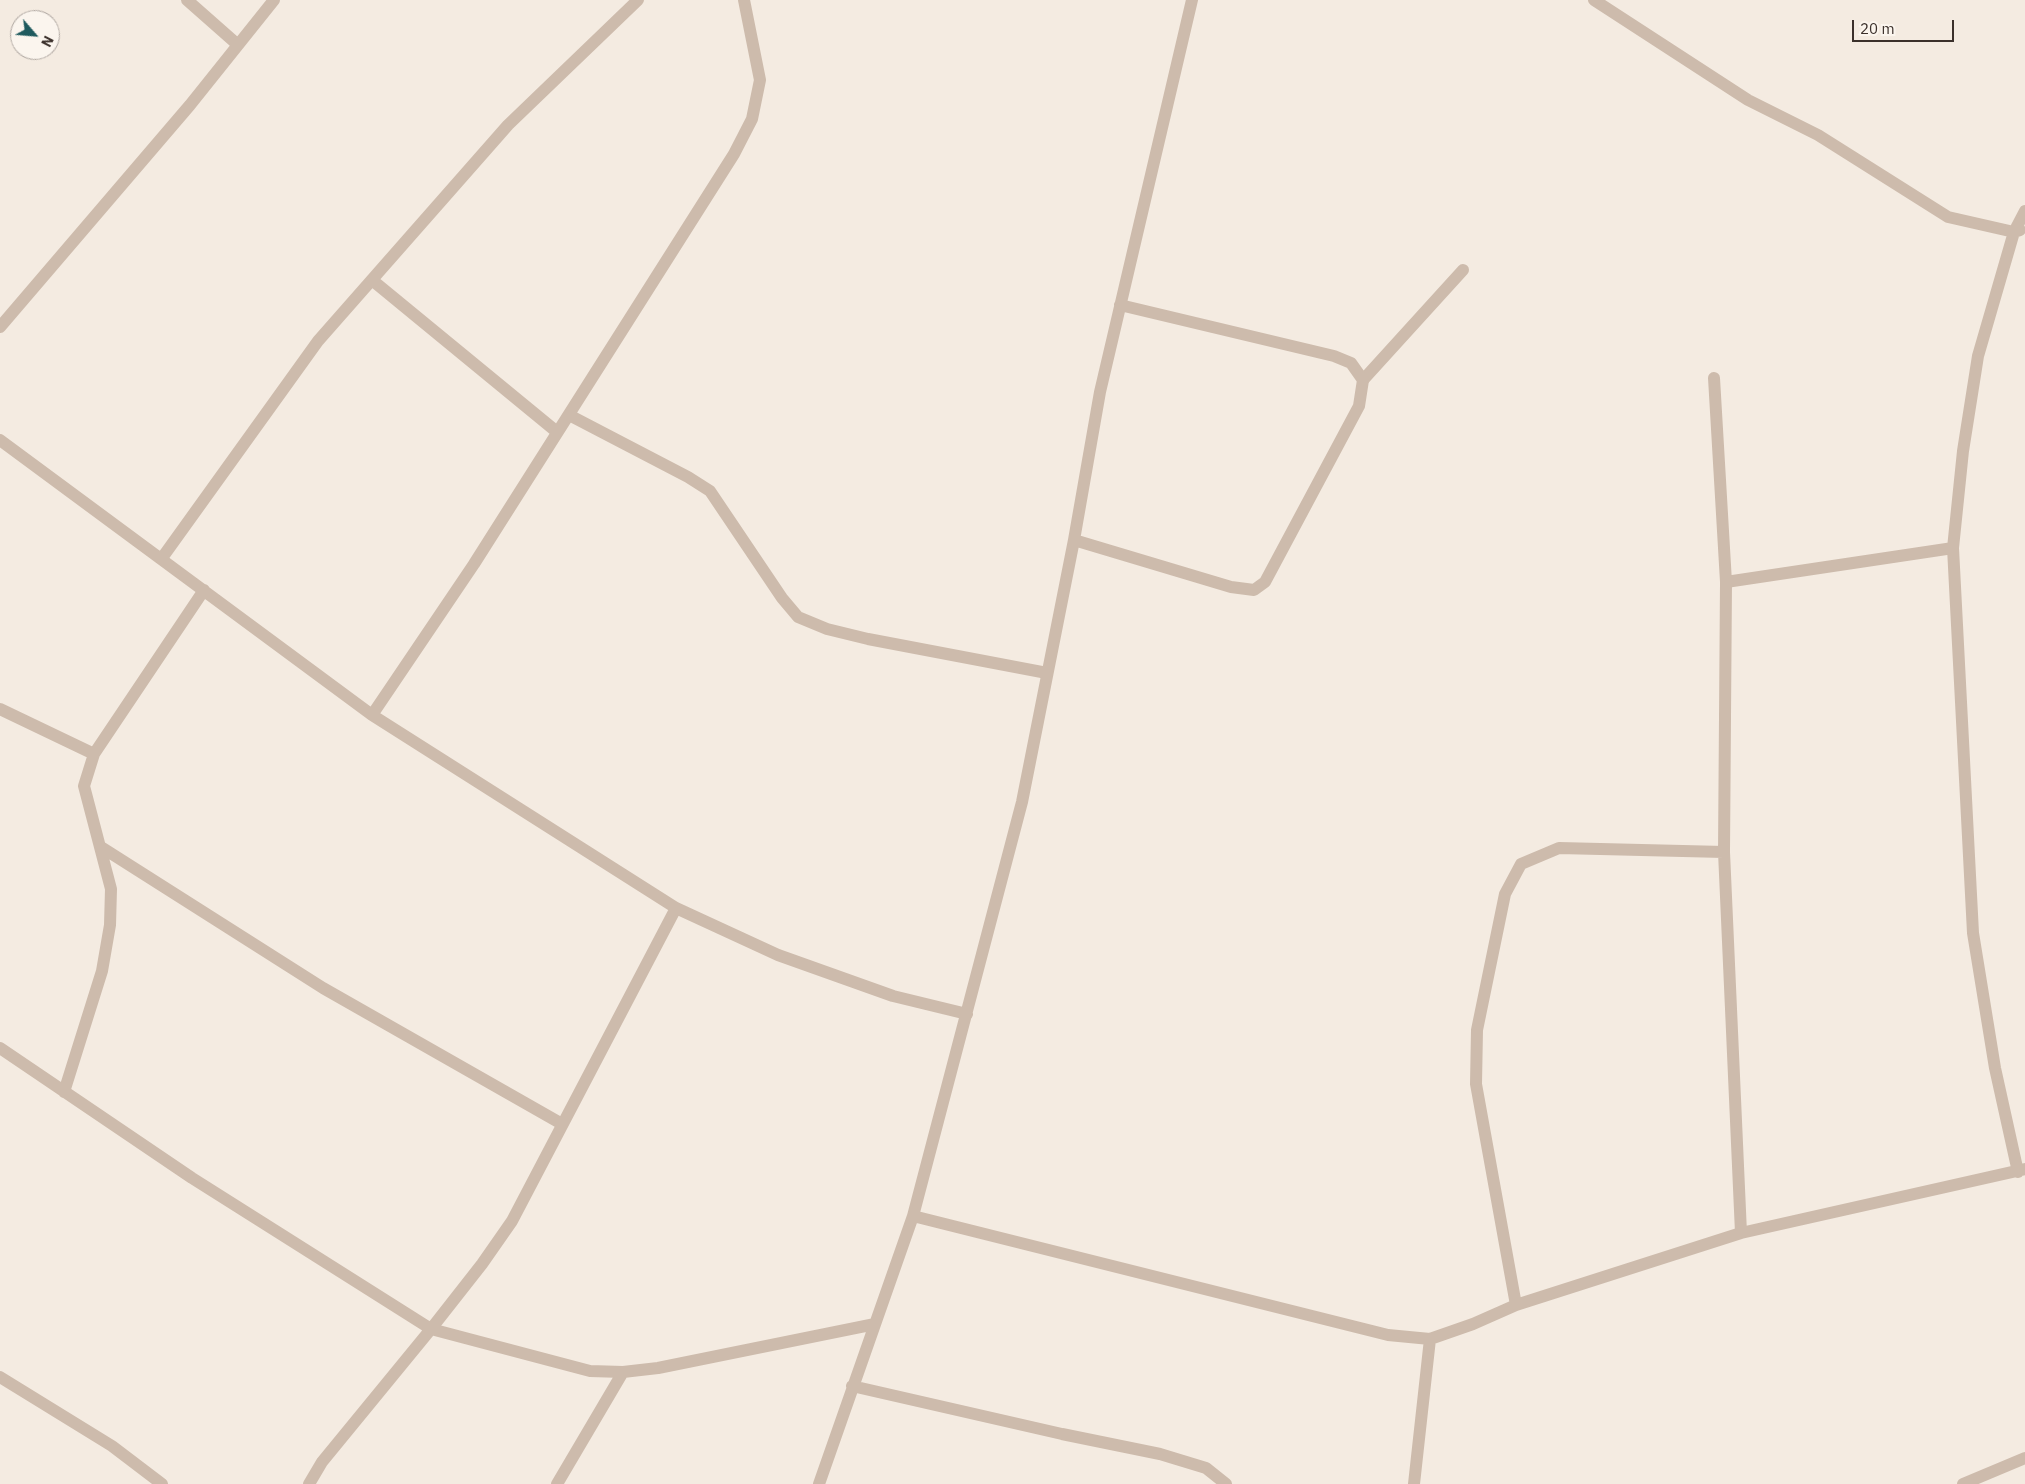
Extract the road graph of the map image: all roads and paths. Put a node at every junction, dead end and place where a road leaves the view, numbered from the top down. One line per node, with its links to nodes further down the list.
1 (187, 0): 7 (street)
2 (274, 0): 7 (street)
3 (638, 0): 11 (street)
4 (744, 0): 16 (street)
5 (1192, 0): 12 (street)
6 (1595, 0): 9 (street)
7 (238, 45): 13 (street)
8 (2025, 212): 9 (street)
9 (2020, 230): 20 (street)
10 (1463, 270): 15 (street)
11 (372, 280): 17 (street); 21 (street)
12 (1120, 305): 15 (street); 19 (street)
13 (0, 327)
14 (1714, 378): 22 (street)
15 (1363, 380): 19 (street)
16 (569, 414): 17 (street); 24 (street)
17 (557, 432): 26 (street)
18 (0, 440): 21 (street)
19 (1074, 540): 24 (street)
20 (1953, 548): 22 (street); 35 (street)
21 (162, 558): 23 (street)
22 (1726, 582): 29 (street)
23 (204, 590): 26 (street); 27 (street)
24 (1047, 673): 31 (street)
25 (0, 709): 27 (street)
26 (372, 715): 30 (street)
27 (94, 754): 28 (street)
28 (101, 847): 33 (street); 34 (street)
29 (1724, 852): 37 (street); 38 (street)
30 (676, 908): 31 (street); 34 (street)
31 (967, 1014): 36 (street)
32 (0, 1048): 33 (street)
33 (64, 1092): 40 (street)
34 (562, 1124): 40 (street)
35 (2022, 1170): 37 (street)
36 (913, 1216): 39 (street); 41 (street)
37 (1741, 1233): 38 (street)
38 (1516, 1305): 41 (street)
39 (875, 1324): 42 (street); 44 (street)
40 (431, 1329): 42 (street); 47 (street)
41 (1430, 1339): 51 (street)
42 (623, 1372): 48 (street)
43 (0, 1377): 46 (street)
44 (852, 1386): 49 (street); 50 (street)
45 (2025, 1458): 52 (street)
46 (162, 1484)
47 (309, 1484)
48 (557, 1484)
49 (819, 1484)
50 (1226, 1484)
51 (1414, 1484)
52 (1963, 1484)

